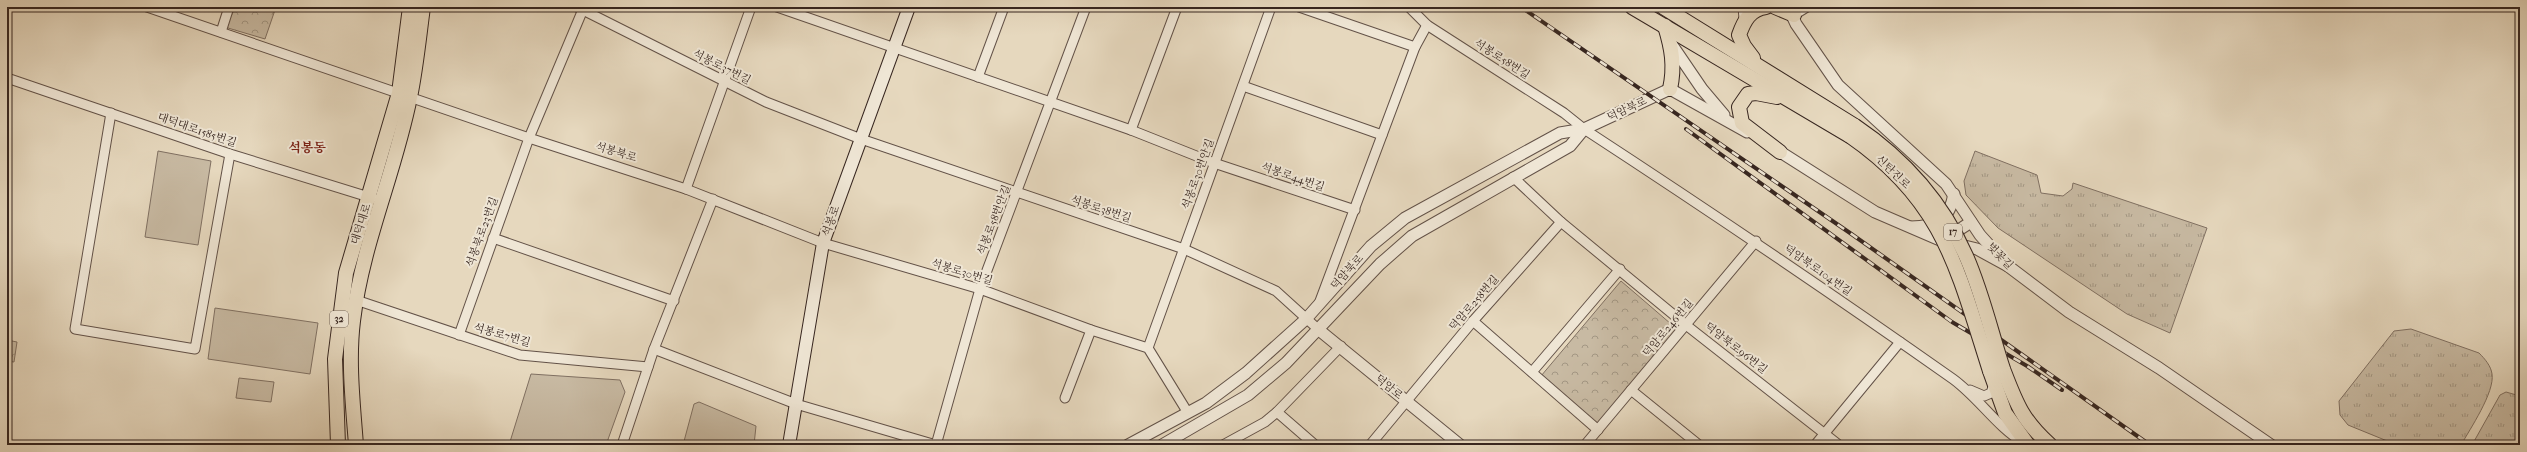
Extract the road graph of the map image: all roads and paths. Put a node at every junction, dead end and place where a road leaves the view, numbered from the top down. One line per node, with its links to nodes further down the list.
1 (147, 7): 24 (street, 석봉북로)
2 (229, 7): 24 (street)
3 (410, 7): 34 (main road, 대덕대로 / 32)
4 (423, 7): 34 (main road, 대덕대로 / 32)
5 (751, 7): 31 (street)
6 (779, 7): 27 (street, 석봉로44번길)
7 (909, 7): 27 (main road, 석봉로)
8 (1004, 7): 29 (street)
9 (1086, 7): 35 (street, 석봉로58번안길)
10 (1177, 7): 40 (street)
11 (1271, 7): 32 (street, 석봉로30번안길)
12 (1299, 7): 26 (street)
13 (1409, 7): 22 (street, 석봉로58번길)
14 (1632, 7): 23 (main road, 신탄진로 / 17)
15 (1663, 7): 28 (main road, 신탄진로 / 17)
16 (1766, 7): 21 (main road)
17 (1775, 7): 20 (main road)
18 (1807, 7): 20 (street)
19 (581, 8): 31 (street, 석봉로37번길); 43 (street, 석봉북로23번길)
20 (1791, 11): 51 (street, 벚꽃길)
21 (1744, 13): 28 (main road)
22 (1427, 25): 26 (street); 39 (street, 석봉로58번길)
23 (1665, 26): 25 (main road); 36 (main road, 신탄진로 / 17)
24 (221, 32): 34 (street, 석봉북로)
25 (1670, 41): 33 (main road); 38 (street)
26 (1415, 46): 42 (street)
27 (894, 48): 29 (street, 석봉로44번길); 44 (main road, 석봉로)
28 (1757, 63): 41 (main road, 신탄진로 / 17)
29 (978, 77): 35 (street, 석봉로44번길)
30 (7, 78): 37 (street, 대덕대로1585번길)
31 (724, 82): 44 (street, 석봉로37번길); 49 (street)
32 (1243, 86): 42 (street); 47 (street, 석봉로30번안길)
33 (1670, 89): 38 (street); 39 (street, 덕암북로)
34 (405, 95): 43 (street, 석봉북로); 52 (main road, 대덕대로 / 32)
35 (1051, 102): 40 (street, 석봉로44번길); 50 (street, 석봉로58번안길)
36 (1793, 102): 41 (main road, 신탄진로 / 17); 45 (main road)
37 (111, 113): 46 (street, 대덕대로1585번길); 46 (street)
38 (1729, 121): 45 (street)
39 (1584, 129): 48 (street, 덕암북로); 60 (street, 덕암북로104번길); 68 (street, 덕암북로)
40 (1132, 130): 47 (street, 석봉로44번길)
41 (1853, 131): 81 (main road, 신탄진로 / 17, bridge)
42 (1382, 135): 54 (street)
43 (529, 138): 49 (street, 석봉북로); 58 (street, 석봉북로23번길)
44 (861, 139): 50 (street, 석봉로38번길); 61 (main road, 석봉로)
45 (1780, 152): 57 (street)
46 (230, 154): 52 (street, 대덕대로1585번길)
47 (1214, 163): 54 (street, 석봉로44번길); 62 (street, 석봉로30번안길)
48 (1513, 177): 55 (street, 덕암북로96번길); 73 (street, 덕암북로)
49 (686, 189): 53 (street, 석봉북로)
50 (1017, 193): 62 (street, 석봉로38번길); 65 (street, 석봉로58번안길)
51 (1954, 194): 56 (street, 벚꽃길); 57 (street)
52 (375, 199): 66 (main road, 대덕대로 / 32); 92 (main road, 대덕대로 / 32)
53 (713, 199): 61 (street, 석봉북로); 67 (street)
54 (1355, 210): 68 (street)
55 (1561, 222): 64 (street, 덕암북로96번길); 70 (street, 덕암로258번길)
56 (1971, 222): 59 (street); 63 (street, 벚꽃길)
57 (1910, 227): 59 (street)
58 (493, 238): 67 (street); 74 (street, 석봉북로23번길)
59 (1940, 240): 63 (street)
60 (1756, 241): 71 (street, 덕암로246번길); 75 (street, 덕암북로104번길)
61 (823, 243): 65 (street, 석봉로30번길); 86 (main road, 석봉로)
62 (1184, 249): 69 (street, 석봉로38번길); 77 (street, 석봉로30번안길)
63 (2008, 266): 109 (street, 벚꽃길)
64 (1620, 269): 71 (street, 덕암북로96번길); 80 (street)
65 (980, 289): 72 (street, 석봉로30번길); 96 (street, 석봉로58번안길)
66 (356, 300): 74 (street, 석봉로7번길); 93 (main road, 대덕대로 / 32)
67 (674, 301): 78 (street)
68 (1320, 302): 69 (street, 덕암북로)
69 (1306, 319): 73 (street, 석봉로38번길); 88 (street, 덕암북로)
70 (1473, 322): 80 (street); 85 (street, 덕암로258번길)
71 (1686, 325): 83 (street, 덕암로246번길); 90 (street, 덕암북로96번길)
72 (1091, 330): 77 (street, 석봉로30번길); 84 (street)
73 (1319, 330): 76 (street, 덕암로); 98 (street, 덕암북로)
74 (459, 335): 79 (street, 석봉로7번길)
75 (1900, 342): 82 (street, 덕암북로104번길); 90 (street)
76 (1341, 346): 85 (street, 덕암로); 87 (street)
77 (1148, 348): 88 (street)
78 (654, 349): 79 (street); 86 (street)
79 (648, 367): 94 (street)
80 (1532, 372): 89 (street)
81 (1996, 374): 82 (street); 107 (main road, 신탄진로 / 17); 108 (main road, 신탄진로 / 17)
82 (1967, 389): 107 (street, 덕암북로104번길)
83 (1631, 390): 89 (street, 덕암로246번길); 104 (street)
84 (1065, 398)
85 (1407, 403): 101 (street, 덕암로258번길); 102 (street, 덕암로)
86 (796, 404): 95 (main road, 석봉로); 96 (street)
87 (1277, 412): 91 (street); 100 (street)
88 (1188, 413): 97 (street, 덕암북로)
89 (1598, 430): 103 (street, 덕암로246번길)
90 (1825, 433): 105 (street); 106 (street, 덕암북로96번길)
91 (1237, 441): 99 (street)
92 (338, 445)
93 (356, 445)
94 (622, 445)
95 (789, 445)
96 (936, 445)
97 (1128, 445)
98 (1162, 445)
99 (1223, 445)
100 (1315, 445)
101 (1370, 445)
102 (1460, 445)
103 (1585, 445)
104 (1700, 445)
105 (1815, 445)
106 (1839, 445)
107 (2027, 445)
108 (2050, 445)
109 (2271, 445)

